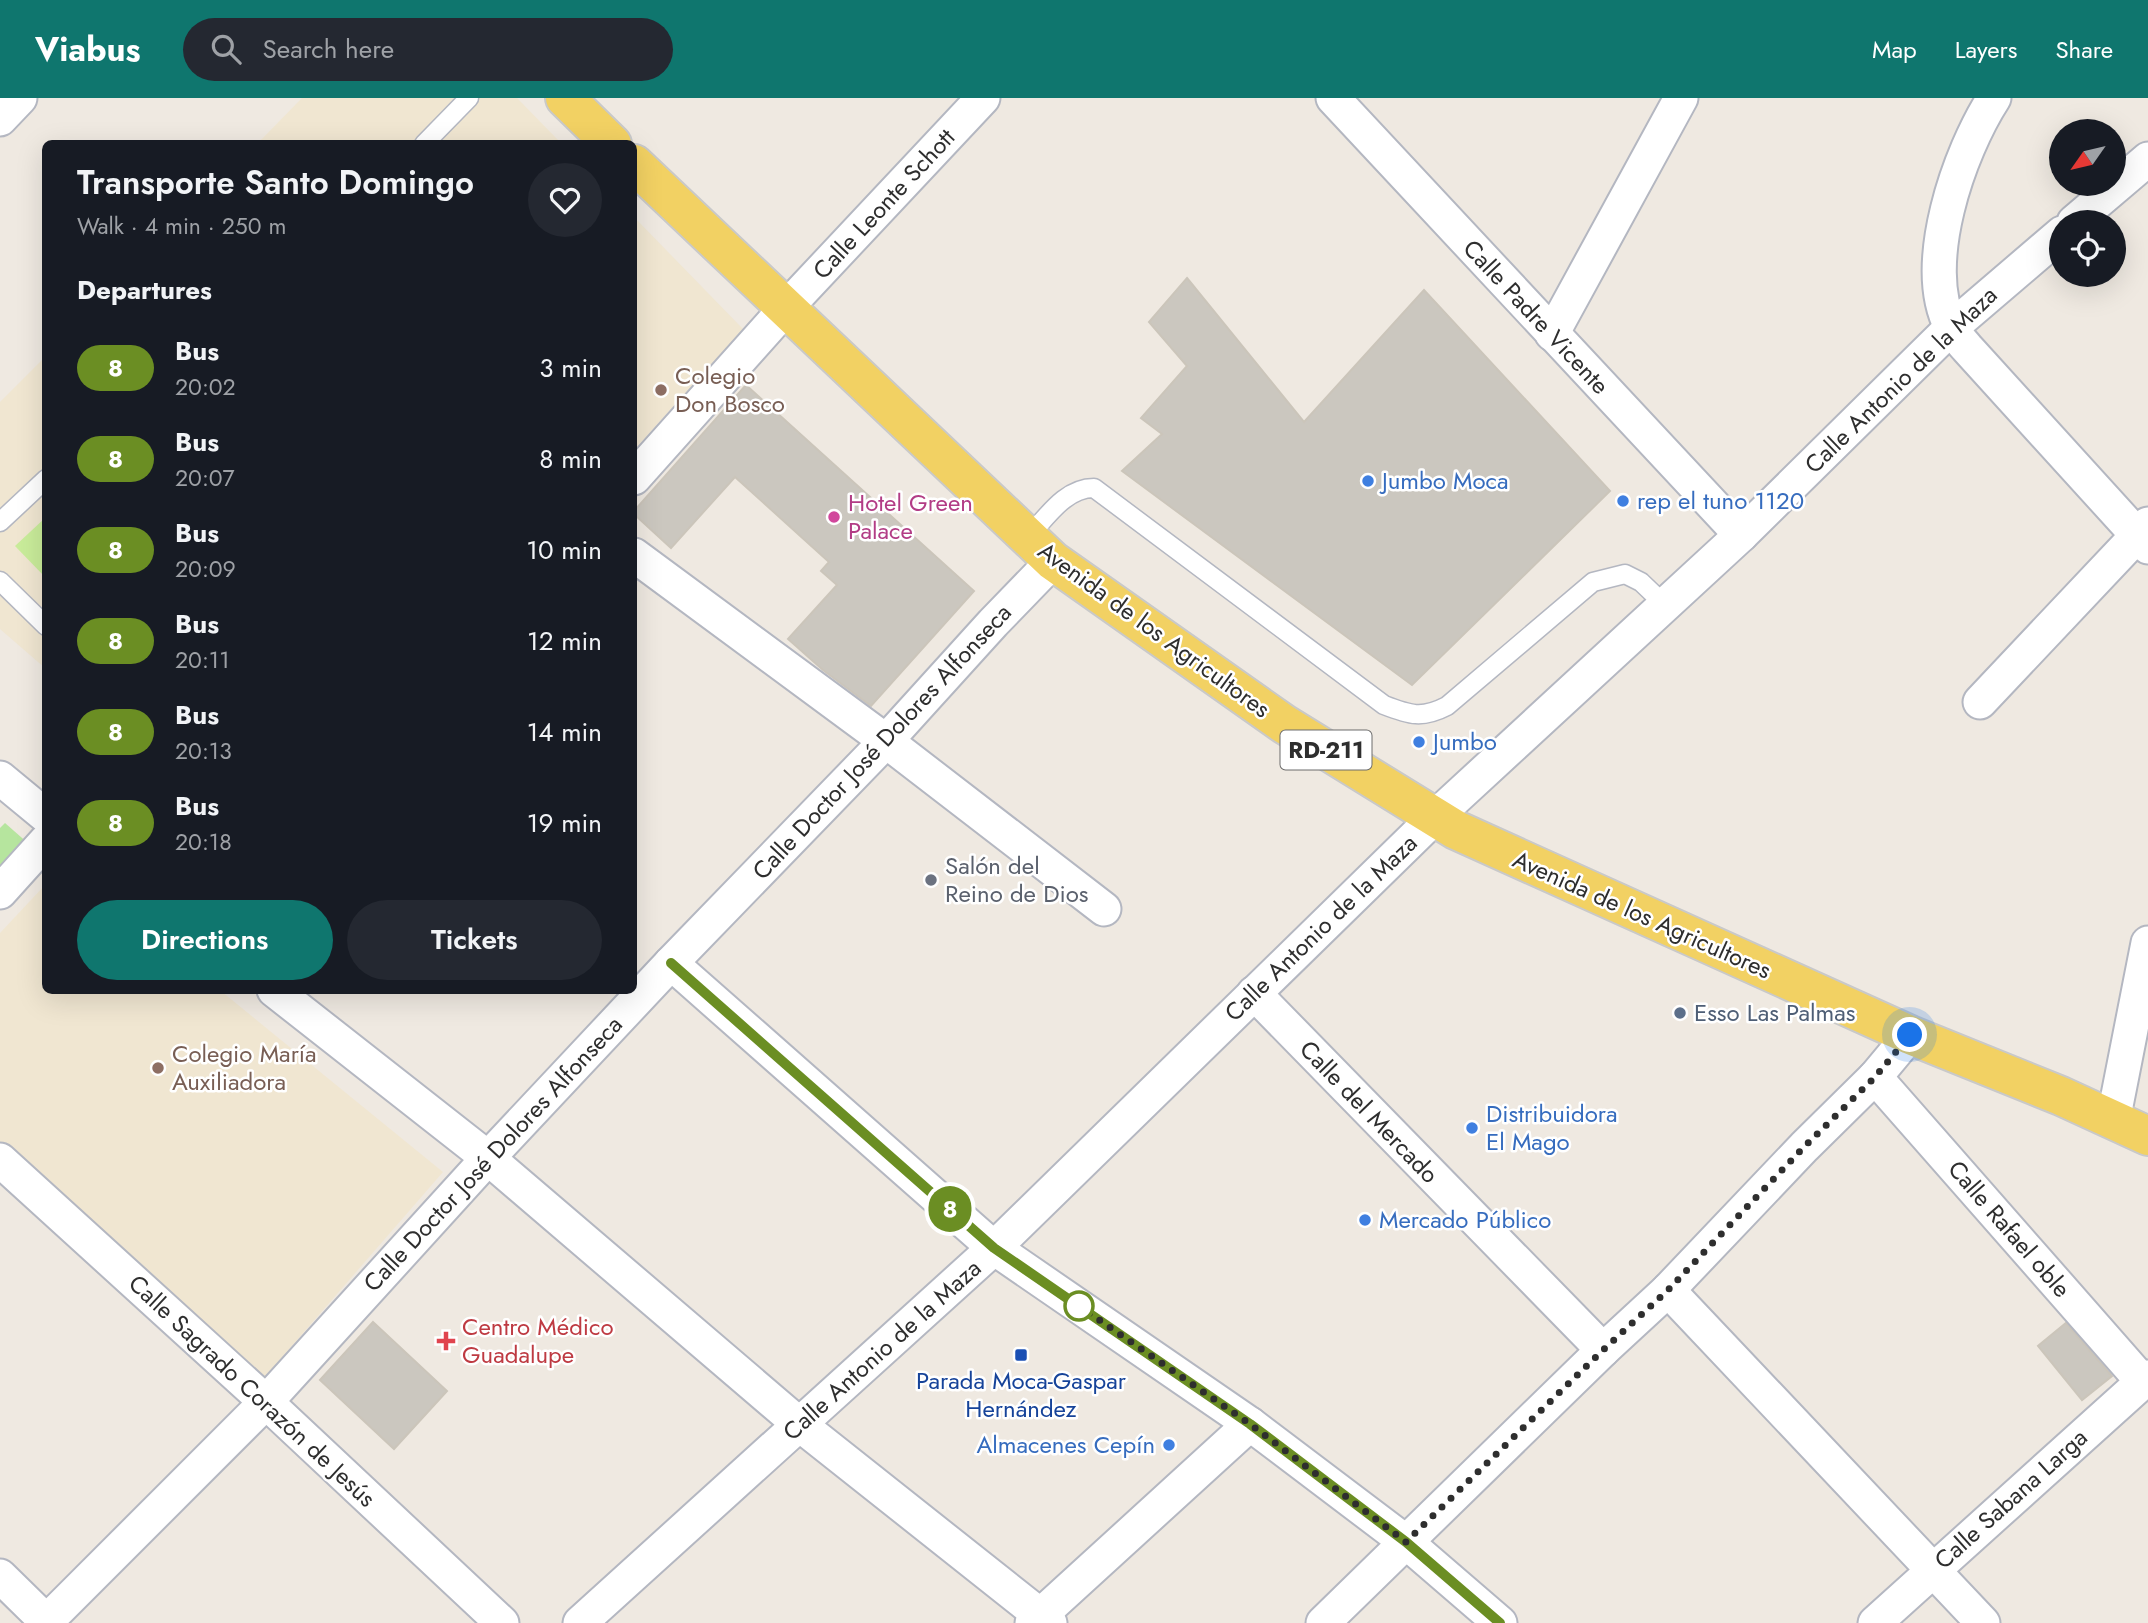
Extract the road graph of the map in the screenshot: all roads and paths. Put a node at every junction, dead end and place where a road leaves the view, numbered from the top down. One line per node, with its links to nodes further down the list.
1 (20, 98): 9 (street)
2 (468, 98): 10 (lane)
3 (565, 98): 11 (main road)
4 (983, 98): 16 (street, Calle Leonte Schott)
5 (1333, 98): 8 (street, Calle Padre Vicente)
6 (1681, 98): 18 (street)
7 (1994, 98): 17 (street)
8 (1364, 112): 18 (street, Calle Padre Vicente)
9 (0, 119)
10 (428, 140)
11 (608, 140)
12 (2148, 159): 14 (street)
13 (637, 167): 16 (main road, Avenida de los Agricultores / RD-211)
14 (2088, 210)
15 (2049, 244): 17 (street, Calle Antonio de la Maza)
16 (785, 309): 19 (street, Calle Leonte Schott); 24 (main road, Avenida de los Agricultores / RD-211)
17 (1951, 328): 22 (street, Calle Antonio de la Maza); 23 (street)
18 (1552, 334): 22 (street, Calle Padre Vicente)
19 (637, 475)
20 (42, 483): 21 (lane)
21 (0, 522)
22 (1741, 535): 27 (street, Calle Antonio de la Maza)
23 (2144, 536): 29 (street)
24 (1041, 549): 27 (lane); 30 (street, Calle Doctor José Dolores Alfonseca); 33 (main road, Avenida de los Agricultores / RD-211)
25 (637, 557): 30 (street)
26 (0, 581): 28 (lane)
27 (1665, 605): 33 (street, Calle Antonio de la Maza)
28 (42, 622)
29 (1980, 702)
30 (886, 741): 36 (street); 38 (street, Calle Doctor José Dolores Alfonseca)
31 (0, 778): 32 (street)
32 (42, 813)
33 (1434, 818): 39 (street, Calle Antonio de la Maza); 41 (main road, Avenida de los Agricultores / RD-211)
34 (42, 845): 35 (street)
35 (0, 892)
36 (1104, 909)
37 (2148, 943): 43 (street)
38 (671, 963): 45 (street, Calle Doctor José Dolores Alfonseca); 47 (street)
39 (1254, 993): 47 (street, Calle Antonio de la Maza); 49 (street, Calle del Mercado)
40 (279, 994): 45 (street)
41 (1910, 1035): 42 (street); 43 (main road, Avenida de los Agricultores / RD-211)
42 (1875, 1077): 48 (street); 50 (street, Calle Rafael oble)
43 (2113, 1121): 44 (main road, Avenida de los Agricultores / RD-211)
44 (2148, 1136)
45 (488, 1158): 51 (street, Calle Doctor José Dolores Alfonseca); 52 (street)
46 (0, 1161): 51 (street, Calle Sagrado Corazón de Jesús)
47 (994, 1248): 52 (street, Calle Antonio de la Maza); 53 (street)
48 (1668, 1290): 49 (street); 55 (street)
49 (1603, 1350): 54 (street)
50 (2145, 1379): 55 (street, Calle Sabana Larga)
51 (265, 1402): 58 (street, Calle Doctor José Dolores Alfonseca); 59 (street, Calle Sagrado Corazón de Jesús)
52 (799, 1424): 57 (street); 60 (street, Calle Antonio de la Maza)
53 (1250, 1424): 54 (street); 57 (street)
54 (1406, 1542): 61 (street); 62 (street)
55 (1933, 1569): 63 (street, Calle Sabana Larga); 64 (street)
56 (0, 1576): 58 (street)
57 (1041, 1620)
58 (47, 1623)
59 (502, 1623)
60 (580, 1623)
61 (1323, 1623)
62 (1500, 1623)
63 (1875, 1623)
64 (1983, 1623)

